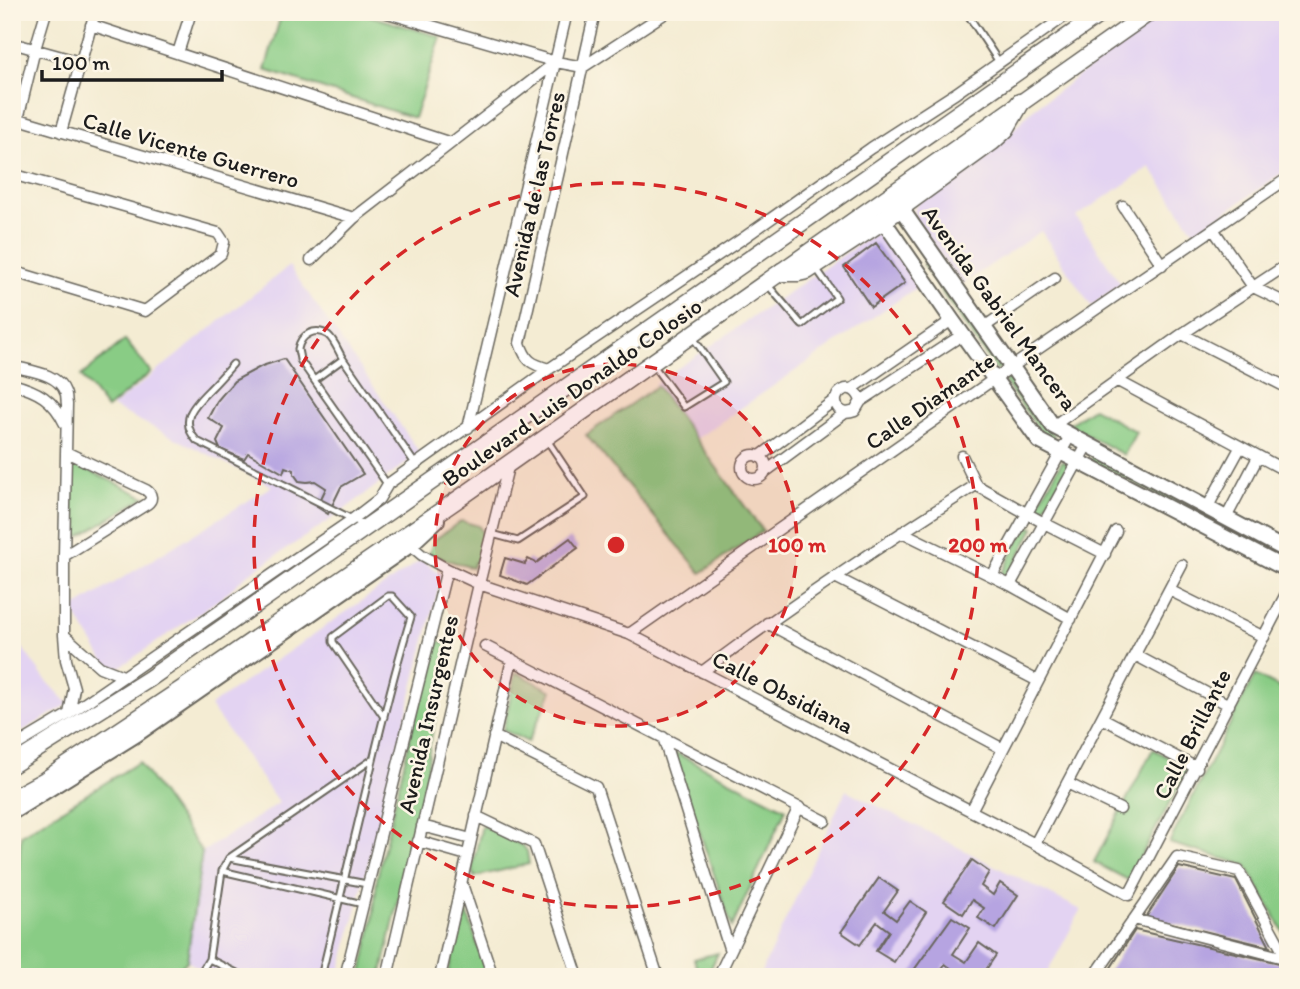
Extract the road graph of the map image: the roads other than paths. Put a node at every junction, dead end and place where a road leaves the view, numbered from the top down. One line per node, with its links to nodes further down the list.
1 (46, 12): 14 (street)
2 (95, 12): 12 (street)
3 (191, 12): 15 (street)
4 (384, 12): 17 (street)
5 (568, 12): 17 (street)
6 (595, 12): 19 (street, Avenida de las Torres)
7 (667, 12): 19 (street)
8 (966, 12): 18 (lane)
9 (1071, 12): 18 (street)
10 (1103, 12): 86 (main road, Boulevard Luis Donaldo Colosio)
11 (1150, 12): 20 (main road, Boulevard Luis Donaldo Colosio)
12 (92, 25): 15 (street); 16 (street)
13 (12, 43): 14 (street)
14 (34, 49): 16 (street); 21 (street)
15 (178, 53): 23 (street)
16 (80, 62): 22 (street)
17 (556, 62): 19 (street); 23 (street); 64 (street)
18 (999, 63): 53 (street)
19 (583, 67): 53 (street, Avenida de las Torres)
20 (1020, 103): 27 (highway); 38 (main road, Boulevard Luis Donaldo Colosio)
21 (15, 118): 22 (street, Calle Vicente Guerrero)
22 (61, 132): 28 (street, Calle Vicente Guerrero)
23 (451, 143): 28 (street)
24 (12, 174): 37 (street)
25 (1288, 178): 30 (street, Calle Diamante)
26 (1123, 206): 35 (street)
27 (900, 207): 29 (highway); 31 (street, Avenida Gabriel Mancera)
28 (354, 218): 32 (street)
29 (883, 220): 34 (highway); 36 (street, Avenida Gabriel Mancera)
30 (1213, 229): 35 (street, Calle Diamante); 41 (street)
31 (933, 255): 36 (street); 44 (street, Avenida Gabriel Mancera)
32 (311, 260)
33 (1288, 264): 41 (street)
34 (814, 265): 38 (highway); 40 (lane)
35 (1162, 265): 52 (street, Calle Diamante)
36 (915, 267): 43 (street, Avenida Gabriel Mancera)
37 (12, 271)
38 (782, 272): 40 (main road, Boulevard Luis Donaldo Colosio)
39 (1055, 278): 44 (street)
40 (767, 283): 47 (main road, Boulevard Luis Donaldo Colosio)
41 (1253, 287): 42 (street); 46 (street)
42 (1288, 304)
43 (952, 320): 45 (street, Avenida Gabriel Mancera); 59 (street)
44 (984, 327): 52 (street, Avenida Gabriel Mancera)
45 (962, 334): 54 (street, Avenida Gabriel Mancera); 61 (street)
46 (1182, 334): 56 (street); 58 (street)
47 (692, 336): 49 (main road, Boulevard Luis Donaldo Colosio); 49 (lane)
48 (342, 359): 55 (lane); 55 (lane); 77 (lane)
49 (652, 363): 67 (main road, Boulevard Luis Donaldo Colosio)
50 (233, 364): 86 (lane)
51 (12, 366): 65 (street)
52 (1012, 368): 54 (street, Calle Diamante); 63 (street, Avenida Gabriel Mancera)
53 (549, 369): 64 (street)
54 (994, 379): 71 (street, Avenida Gabriel Mancera); 106 (street, Calle Diamante)
55 (314, 380): 80 (lane)
56 (1118, 381): 63 (street); 69 (street)
57 (12, 384): 65 (street)
58 (1288, 388)
59 (852, 389): 60 (street); 61 (street)
60 (836, 400): 62 (street); 73 (street)
61 (861, 401): 62 (street)
62 (845, 413): 78 (street)
63 (1052, 426): 66 (street, Avenida Gabriel Mancera)
64 (468, 428): 77 (street)
65 (67, 429): 70 (street)
66 (1070, 436): 68 (street, Avenida Gabriel Mancera); 71 (street)
67 (546, 438): 75 (main road, Boulevard Luis Donaldo Colosio); 90 (lane)
68 (1087, 445): 76 (street); 83 (street, Avenida Gabriel Mancera)
69 (1240, 448): 74 (street); 83 (street)
70 (66, 452): 94 (street); 94 (street)
71 (1061, 452): 76 (street, Avenida Gabriel Mancera); 84 (street)
72 (962, 456): 81 (street)
73 (759, 457): 78 (street); 78 (street)
74 (1258, 457): 79 (street); 85 (street)
75 (510, 461): 82 (main road, Boulevard Luis Donaldo Colosio); 90 (street, Avenida Insurgentes)
76 (1078, 461): 87 (street); 97 (street, Avenida Gabriel Mancera)
77 (416, 465): 80 (street)
78 (765, 472)
79 (1288, 472)
80 (388, 484): 86 (street)
81 (976, 485): 84 (street); 88 (street)
82 (467, 492): 91 (street); 127 (main road, Boulevard Luis Donaldo Colosio)
83 (1207, 508): 85 (street, Avenida Gabriel Mancera)
84 (1027, 514): 87 (street); 98 (street)
85 (1226, 518): 92 (street, Avenida Gabriel Mancera)
86 (360, 523): 113 (street); 124 (main road, Boulevard Luis Donaldo Colosio)
87 (1044, 523): 93 (street); 101 (street)
88 (902, 531): 98 (street); 99 (street)
89 (1116, 531): 93 (street)
90 (492, 534): 100 (street, Avenida Insurgentes)
91 (410, 545): 96 (street, Calle Obsidiana); 131 (street)
92 (1288, 551)
93 (1105, 554): 104 (street)
94 (64, 556): 107 (street)
95 (1182, 565): 102 (street)
96 (447, 569): 100 (street, Calle Obsidiana); 143 (street, Avenida Insurgentes)
97 (1288, 570)
98 (992, 576): 101 (street)
99 (835, 577): 105 (street); 114 (street)
100 (479, 584): 106 (street, Calle Obsidiana); 134 (street, Avenida Insurgentes)
101 (1010, 585): 104 (street)
102 (1169, 590): 108 (street); 110 (street)
103 (1288, 590): 108 (street, Calle Brillante)
104 (1071, 619): 114 (street)
105 (767, 623): 112 (street); 122 (street)
106 (629, 634): 112 (street, Calle Obsidiana)
107 (64, 635): 113 (street); 116 (street)
108 (1264, 637): 115 (street, Calle Brillante)
109 (485, 646): 111 (street)
110 (1135, 655): 115 (street); 118 (street)
111 (512, 659): 119 (street); 120 (street)
112 (702, 672): 130 (street, Calle Obsidiana)
113 (123, 677): 116 (street)
114 (1038, 681): 122 (street)
115 (1229, 705): 125 (street, Calle Brillante)
116 (69, 714): 121 (street)
117 (384, 717): 117 (lane); 123 (lane)
118 (1102, 718): 125 (street); 126 (street)
119 (494, 736): 132 (street); 159 (street)
120 (663, 737): 128 (street); 148 (street)
121 (12, 748)
122 (1003, 749): 130 (street)
123 (373, 760): 139 (lane); 141 (lane)
124 (12, 765)
125 (1196, 768): 144 (street, Calle Brillante)
126 (1067, 783): 129 (street); 137 (street)
127 (12, 798)
128 (799, 807): 133 (street); 148 (street)
129 (1120, 809)
130 (971, 811): 137 (street, Calle Obsidiana)
131 (12, 812)
132 (476, 816): 135 (street); 158 (street)
133 (825, 821)
134 (422, 826): 135 (street); 136 (street, Avenida Insurgentes)
135 (471, 839): 138 (street)
136 (418, 841): 138 (street); 155 (street, Avenida Insurgentes)
137 (1035, 844): 144 (street, Calle Obsidiana)
138 (467, 855): 142 (street)
139 (229, 858): 140 (lane); 141 (lane)
140 (222, 871): 145 (lane); 149 (lane)
141 (343, 880): 143 (lane); 145 (lane)
142 (461, 882): 156 (street); 157 (street)
143 (367, 884): 146 (street, Avenida Insurgentes)
144 (1129, 895)
145 (340, 899): 146 (lane); 153 (lane)
146 (363, 904): 154 (street, Avenida Insurgentes)
147 (1134, 919): 150 (street); 150 (street); 161 (street)
148 (730, 951): 160 (street)
149 (209, 959): 151 (lane); 152 (lane)
150 (1287, 959)
151 (193, 977)
152 (245, 977)
153 (321, 977)
154 (345, 977)
155 (387, 977)
156 (440, 977)
157 (494, 977)
158 (578, 977)
159 (658, 977)
160 (718, 977)
161 (1094, 977)

